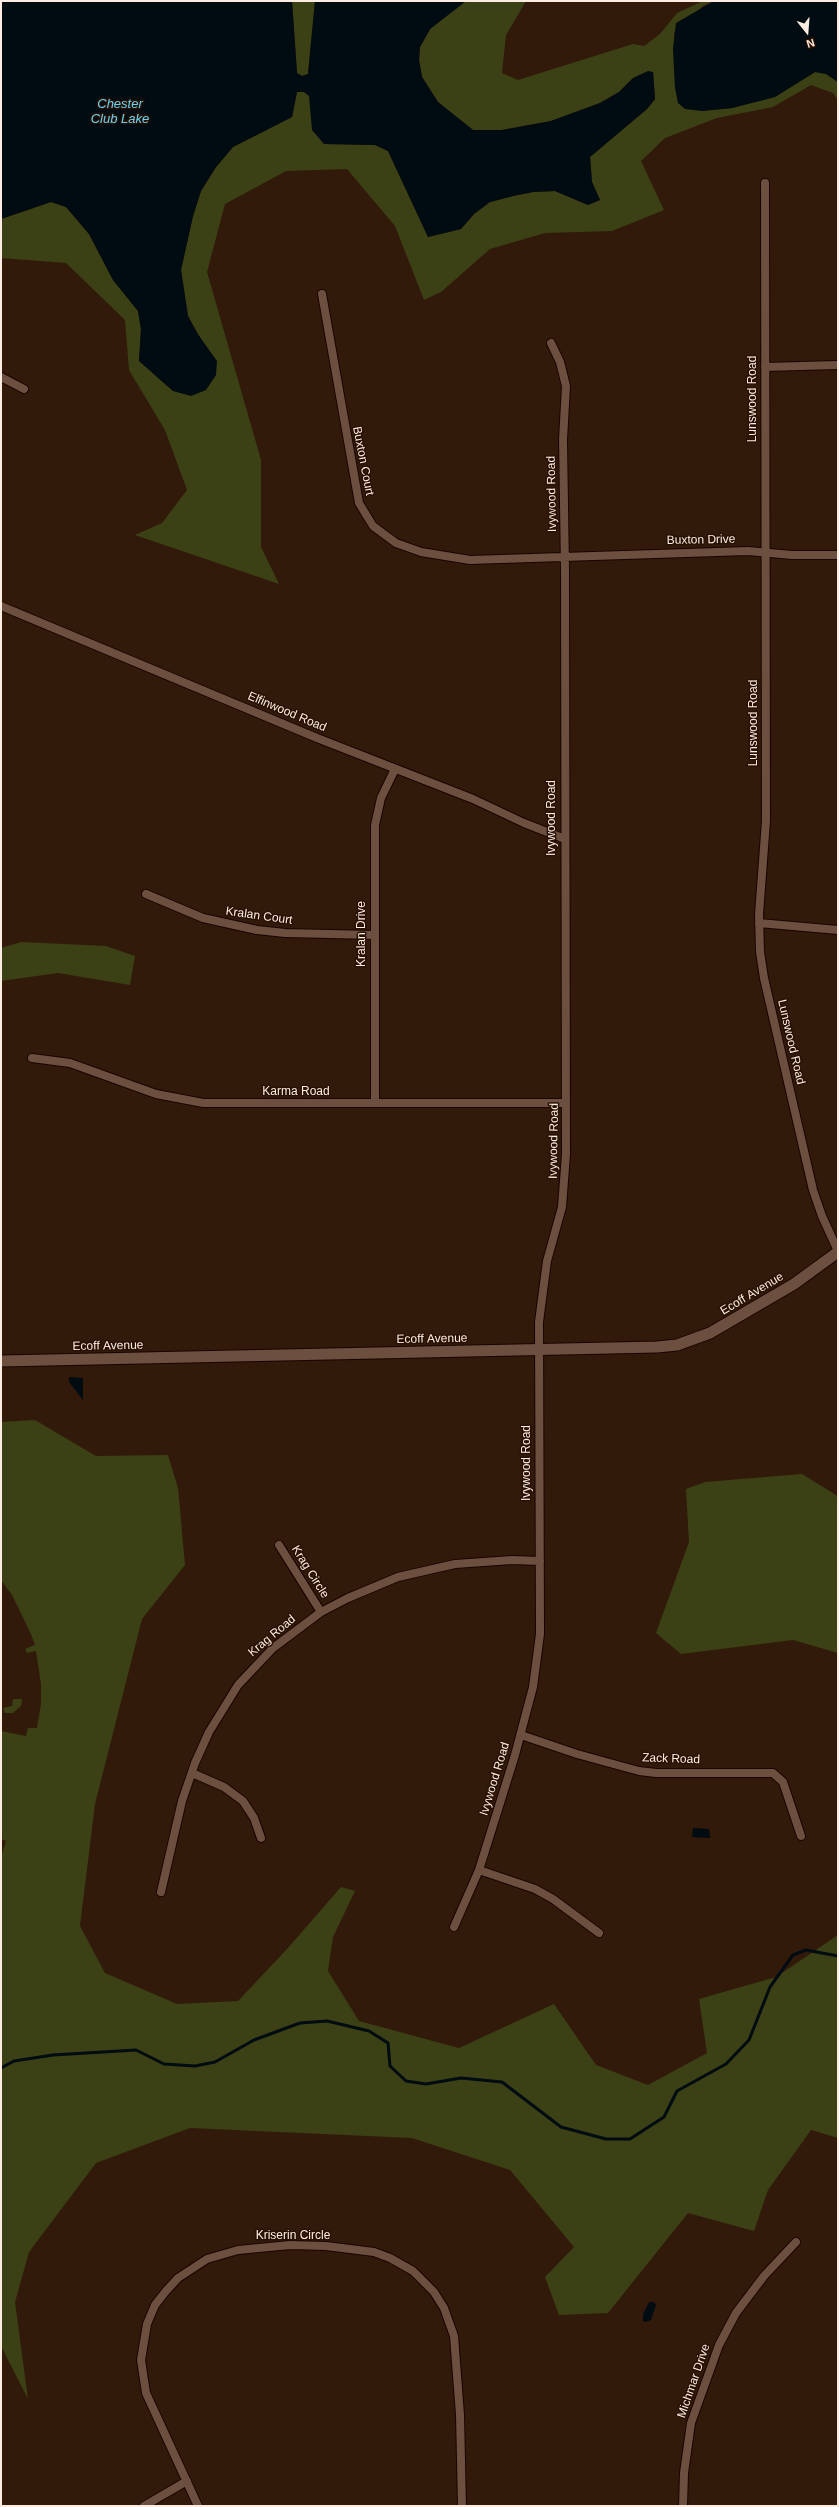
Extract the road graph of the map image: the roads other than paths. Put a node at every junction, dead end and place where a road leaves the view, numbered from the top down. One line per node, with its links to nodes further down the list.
1 (765, 183): 5 (street, Lunswood Road)
2 (322, 294): 10 (street, Buxton Court)
3 (551, 343): 10 (street, Ivywood Road)
4 (838, 365): 5 (street)
5 (765, 367): 8 (street, Lunswood Road)
6 (1, 377): 7 (street)
7 (24, 389)
8 (765, 552): 9 (street, Buxton Drive); 10 (street, Buxton Drive); 15 (street, Lunswood Road)
9 (838, 555)
10 (565, 556): 13 (street, Ivywood Road)
11 (1, 606): 12 (street, Elfinwood Road)
12 (395, 769): 13 (street, Elfinwood Road); 17 (street, Kralan Drive)
13 (565, 839): 20 (street, Ivywood Road)
14 (146, 894): 17 (street, Kralan Court)
15 (759, 923): 16 (street); 21 (street, Lunswood Road)
16 (838, 930)
17 (374, 935): 19 (street, Kralan Drive)
18 (32, 1058): 19 (street, Karma Road)
19 (375, 1103): 20 (street, Karma Road)
20 (566, 1103): 22 (street, Ivywood Road)
21 (838, 1251): 22 (street, Ecoff Avenue)
22 (538, 1350): 23 (street, Ecoff Avenue); 25 (street, Ivywood Road)
23 (1, 1361)
24 (279, 1545): 26 (street, Krag Circle)
25 (540, 1561): 26 (street, Krag Road); 27 (street, Ivywood Road)
26 (321, 1612): 28 (street, Krag Road)
27 (521, 1735): 29 (street, Zack Road); 31 (street, Ivywood Road)
28 (192, 1773): 30 (street); 32 (street, Krag Road)
29 (801, 1836)
30 (261, 1838)
31 (479, 1870): 33 (street, Ivywood Road); 34 (street)
32 (161, 1892)
33 (454, 1927)
34 (599, 1933)
35 (796, 2242): 40 (street, Michmar Drive)
36 (187, 2481): 37 (street); 38 (street, Kriserin Circle); 39 (street, Kriserin Circle)
37 (144, 2506)
38 (198, 2506)
39 (462, 2506)
40 (683, 2506)

